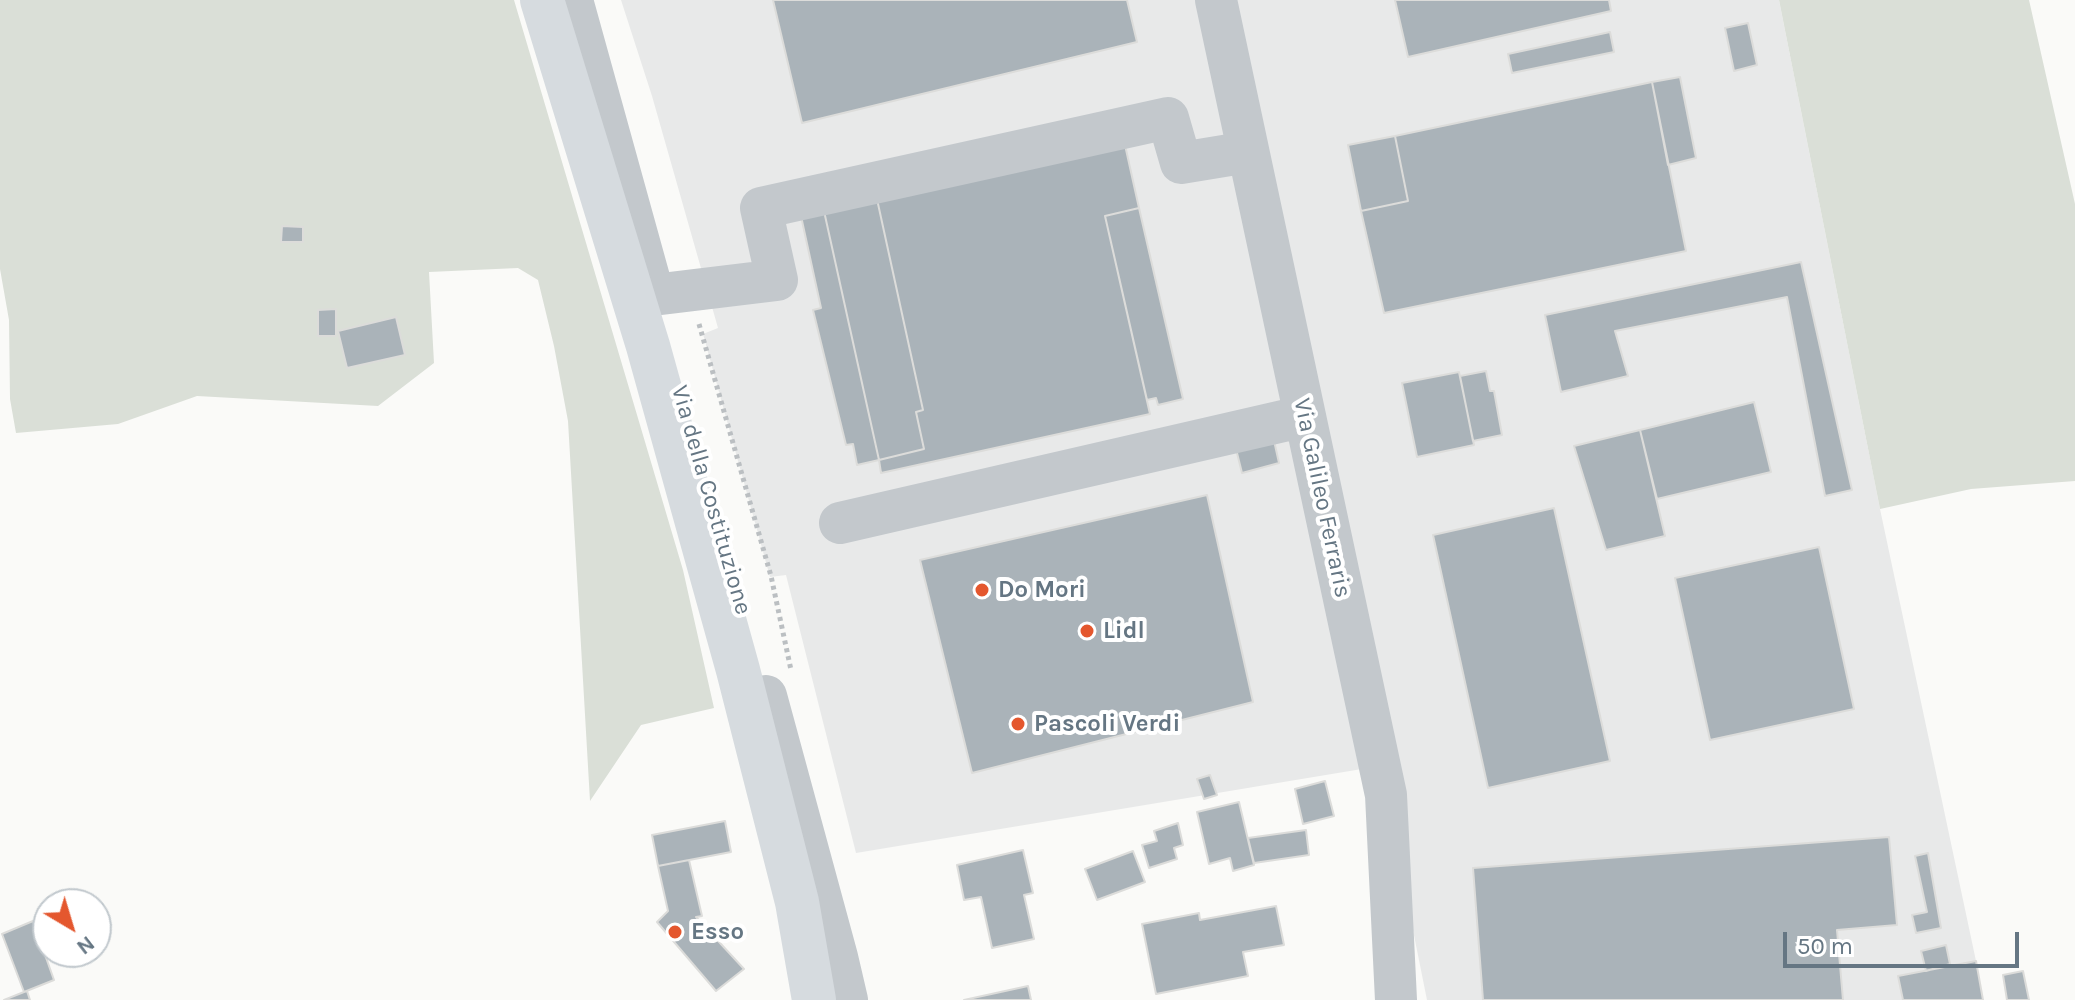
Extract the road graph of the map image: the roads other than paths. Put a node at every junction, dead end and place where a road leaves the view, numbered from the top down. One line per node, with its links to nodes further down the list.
1 (542, 0): 8 (main road, Via della Costituzione)
2 (572, 0): 5 (street, Via della Costituzione)
3 (1216, 0): 4 (street, Via Galileo Ferraris)
4 (1248, 152): 5 (street); 6 (street, Via Galileo Ferraris)
5 (671, 292): 9 (street, Via della Costituzione)
6 (1305, 416): 7 (street); 10 (street, Via Galileo Ferraris)
7 (840, 523)
8 (814, 1000)
9 (847, 1000)
10 (1396, 1000)

